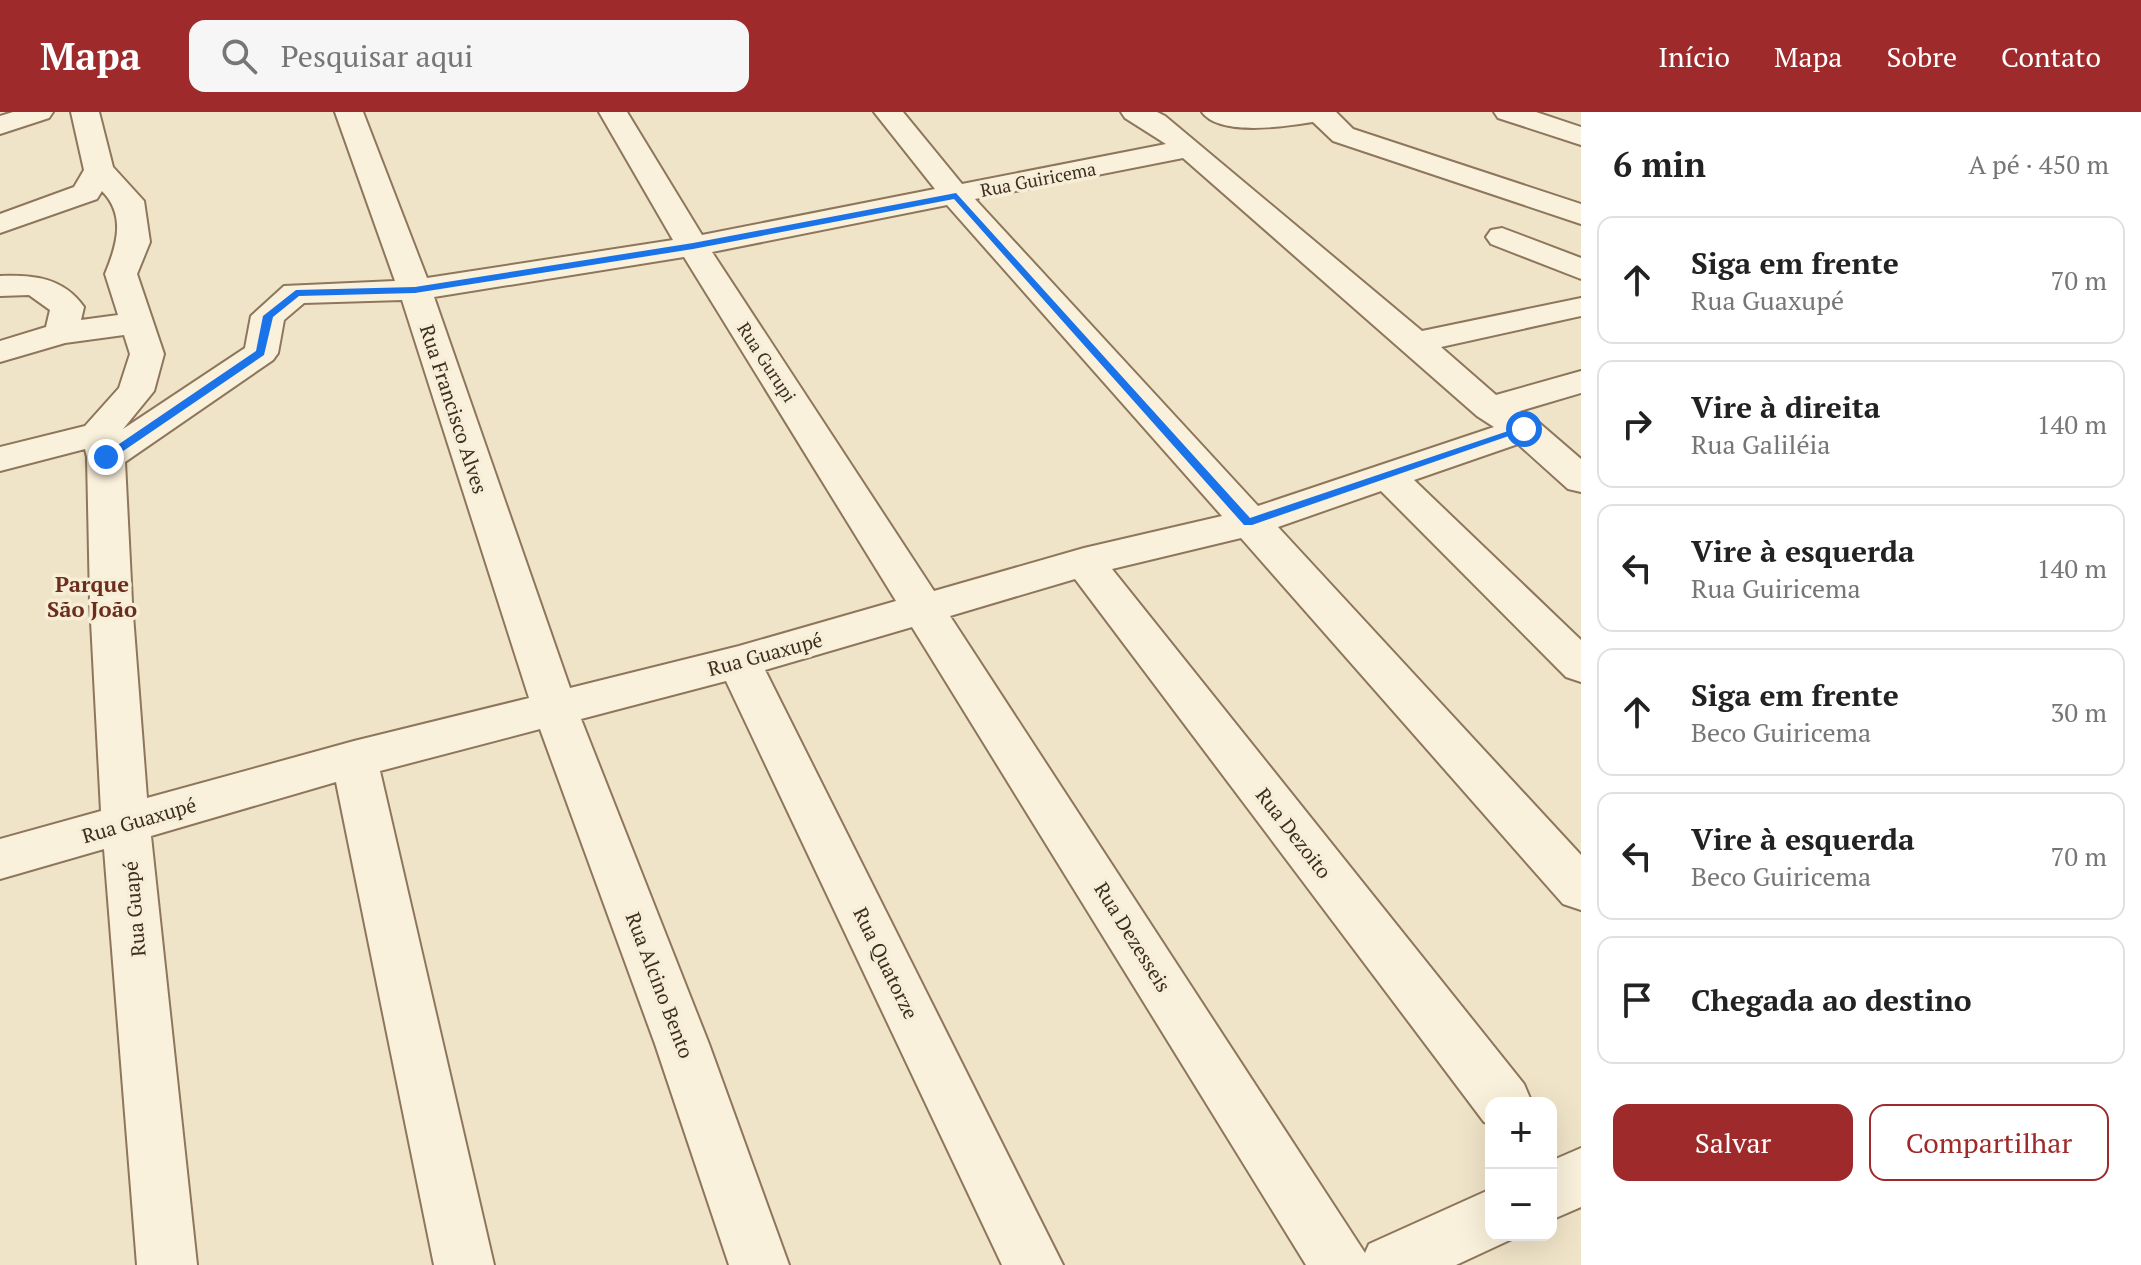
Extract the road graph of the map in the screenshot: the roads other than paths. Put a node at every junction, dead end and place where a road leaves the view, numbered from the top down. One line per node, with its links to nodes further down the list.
1 (39, 112): 11 (street)
2 (85, 112): 14 (street)
3 (349, 112): 22 (street, Rua Francisco Alves)
4 (613, 112): 19 (street, Rua Gurupi)
5 (888, 112): 15 (street)
6 (1209, 112): 10 (street)
7 (1216, 112): 8 (street)
8 (1321, 112): 16 (street)
9 (1508, 112): 12 (street)
10 (1145, 117): 13 (street)
11 (0, 126)
12 (1581, 136)
13 (1189, 148): 15 (street, Rua Guiricema); 26 (street)
14 (99, 170): 17 (street); 24 (street)
15 (956, 196): 19 (street, Rua Guiricema); 34 (street)
16 (1581, 215)
17 (0, 224)
18 (1502, 237): 20 (street)
19 (693, 246): 22 (street, Rua Guiricema); 36 (street, Rua Gurupi)
20 (1581, 269)
21 (0, 286): 25 (street)
22 (415, 290): 30 (street, Rua Guiricema); 39 (street, Rua Francisco Alves)
23 (1577, 307): 26 (street)
24 (136, 323): 25 (street); 30 (street)
25 (61, 333): 27 (street)
26 (1415, 343): 29 (street)
27 (0, 352)
28 (1581, 382): 29 (street, Rua Guaxupé)
29 (1507, 419): 32 (street, Rua Guaxupé); 33 (street)
30 (102, 446): 31 (street); 41 (street, Rua Guapé)
31 (0, 459)
32 (1389, 477): 34 (street, Rua Guaxupé); 38 (street)
33 (1581, 480)
34 (1248, 523): 35 (street, Rua Guaxupé); 43 (street)
35 (1084, 562): 36 (street, Rua Guaxupé); 44 (street, Rua Dezoito)
36 (926, 609): 37 (street, Rua Guaxupé); 50 (street, Rua Dezesseis)
37 (739, 662): 39 (street, Rua Guaxupé); 49 (street, Rua Quatorze)
38 (1581, 666)
39 (555, 708): 40 (street, Rua Guaxupé); 48 (street, Rua Alcino Bento)
40 (354, 759): 41 (street, Rua Guaxupé); 47 (street)
41 (127, 824): 42 (street, Rua Guaxupé); 46 (street, Rua Guapé)
42 (0, 859)
43 (1581, 889)
44 (1499, 1097)
45 (1485, 1221): 51 (street)
46 (167, 1265)
47 (464, 1265)
48 (759, 1265)
49 (1033, 1265)
50 (1340, 1265)
51 (1390, 1265)

